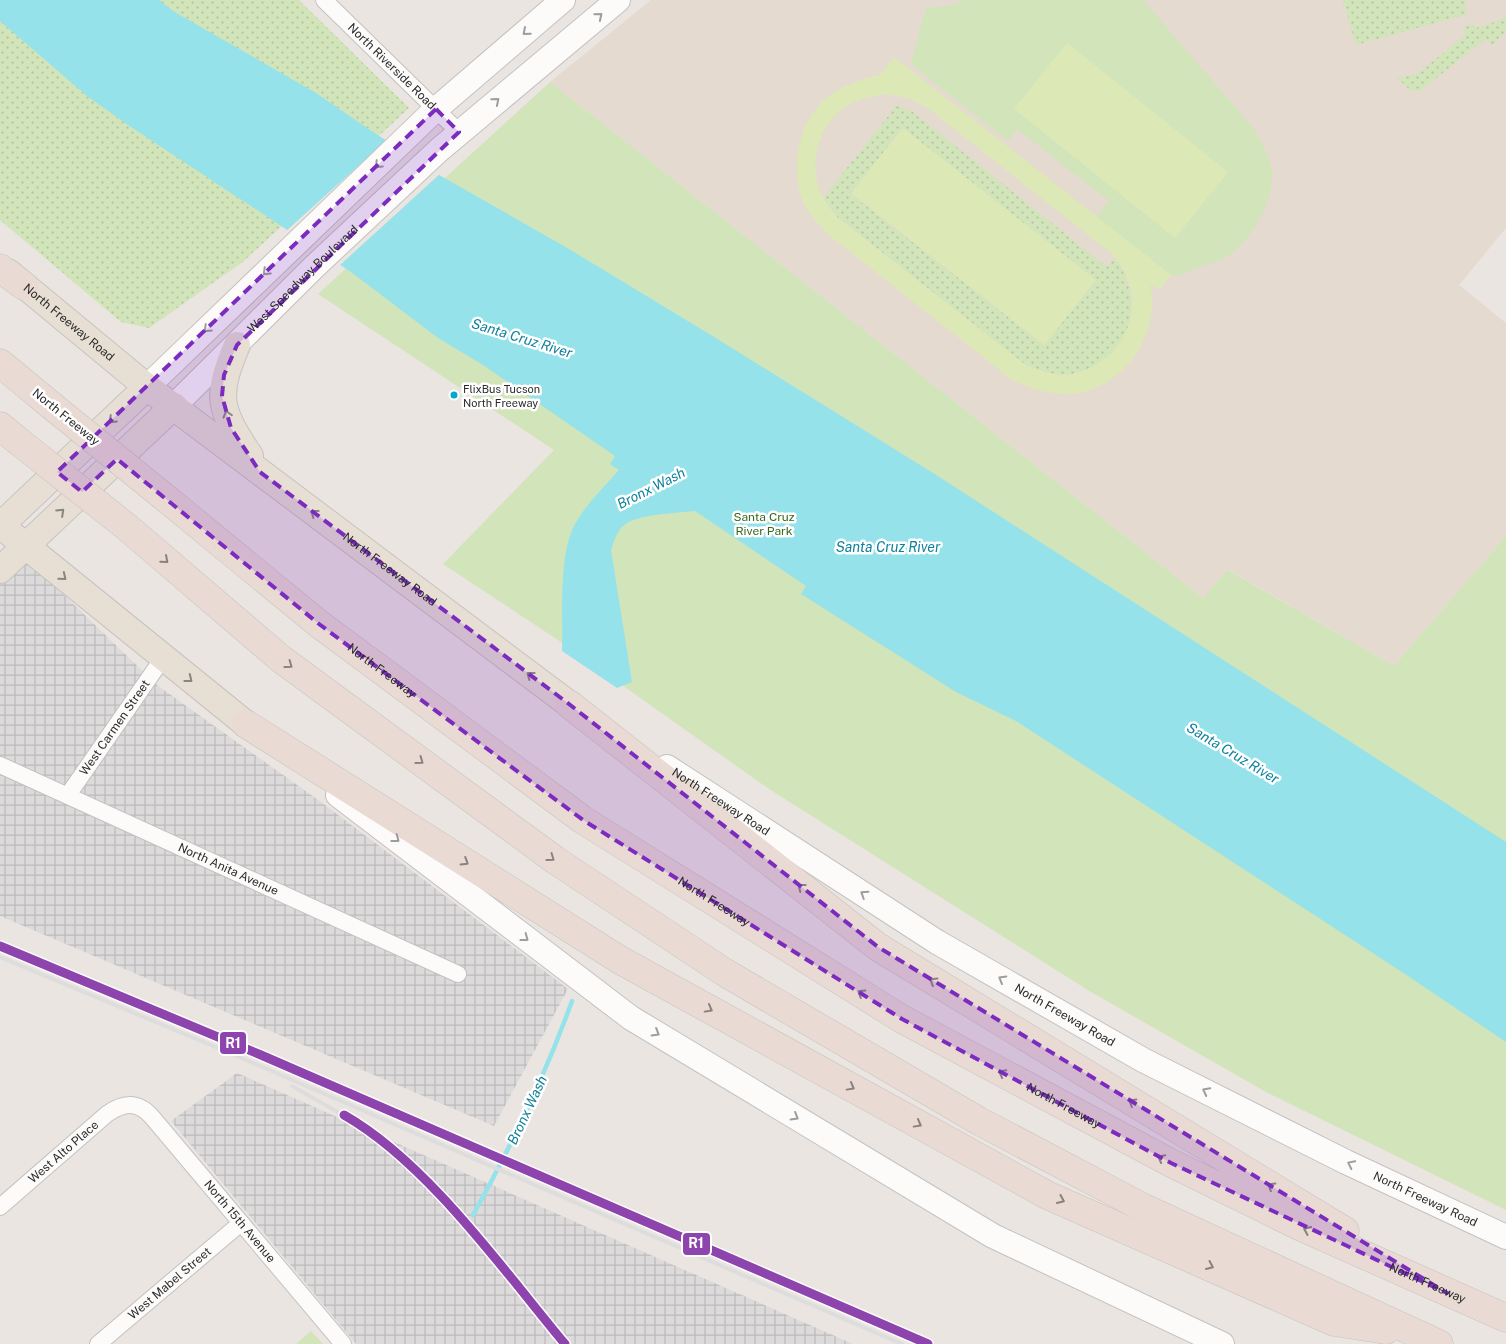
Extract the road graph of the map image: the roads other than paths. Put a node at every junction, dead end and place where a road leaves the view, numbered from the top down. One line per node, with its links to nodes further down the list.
1 (324, 0): 4 (street, North Riverside Road)
2 (563, 0): 4 (main road, one-way to 4)
3 (618, 0): 5 (main road, West Speedway Boulevard, one-way to 3)
4 (436, 109): 5 (street, North Riverside Road); 10 (main road, one-way to 10)
5 (459, 132): 8 (main road, West Speedway Boulevard)
6 (0, 267): 7 (highway)
7 (24, 286): 10 (main road, North Freeway Road)
8 (237, 345): 11 (main road, West Speedway Boulevard); 13 (main road, one-way to 8)
9 (0, 363): 27 (highway, North Freeway, one-way to 9, bridge)
10 (147, 387): 11 (main road, North Freeway Road); 14 (main road, one-way to 14)
11 (174, 406): 13 (main road, North Freeway Road); 15 (main road, West Speedway Boulevard, one-way to 11)
12 (9, 433): 29 (highway, one-way to 29, bridge)
13 (260, 472): 18 (main road, North Freeway Road, one-way to 13)
14 (0, 525): 15 (main road)
15 (25, 546): 16 (main road, West Speedway Boulevard); 17 (main road, one-way to 17)
16 (0, 570)
17 (162, 658): 19 (main road, one-way to 19); 21 (street, West Carmen Street)
18 (569, 704): 26 (main road, North Freeway Road, one-way to 18); 27 (highway, one-way to 18)
19 (246, 724): 29 (highway, one-way to 29); 32 (main road, one-way to 32)
20 (0, 765): 21 (street, North Anita Avenue)
21 (68, 795): 22 (street, North Anita Avenue)
22 (458, 974)
23 (131, 1104): 24 (street, West Alto Place); 25 (street, North 15th Avenue)
24 (0, 1207)
25 (241, 1223): 30 (street, West Mabel Street); 31 (street, North 15th Avenue)
26 (1506, 1237)
27 (1447, 1293): 28 (highway, North Freeway)
28 (1506, 1318)
29 (1427, 1339)
30 (98, 1344)
31 (343, 1344)
32 (1222, 1344)

